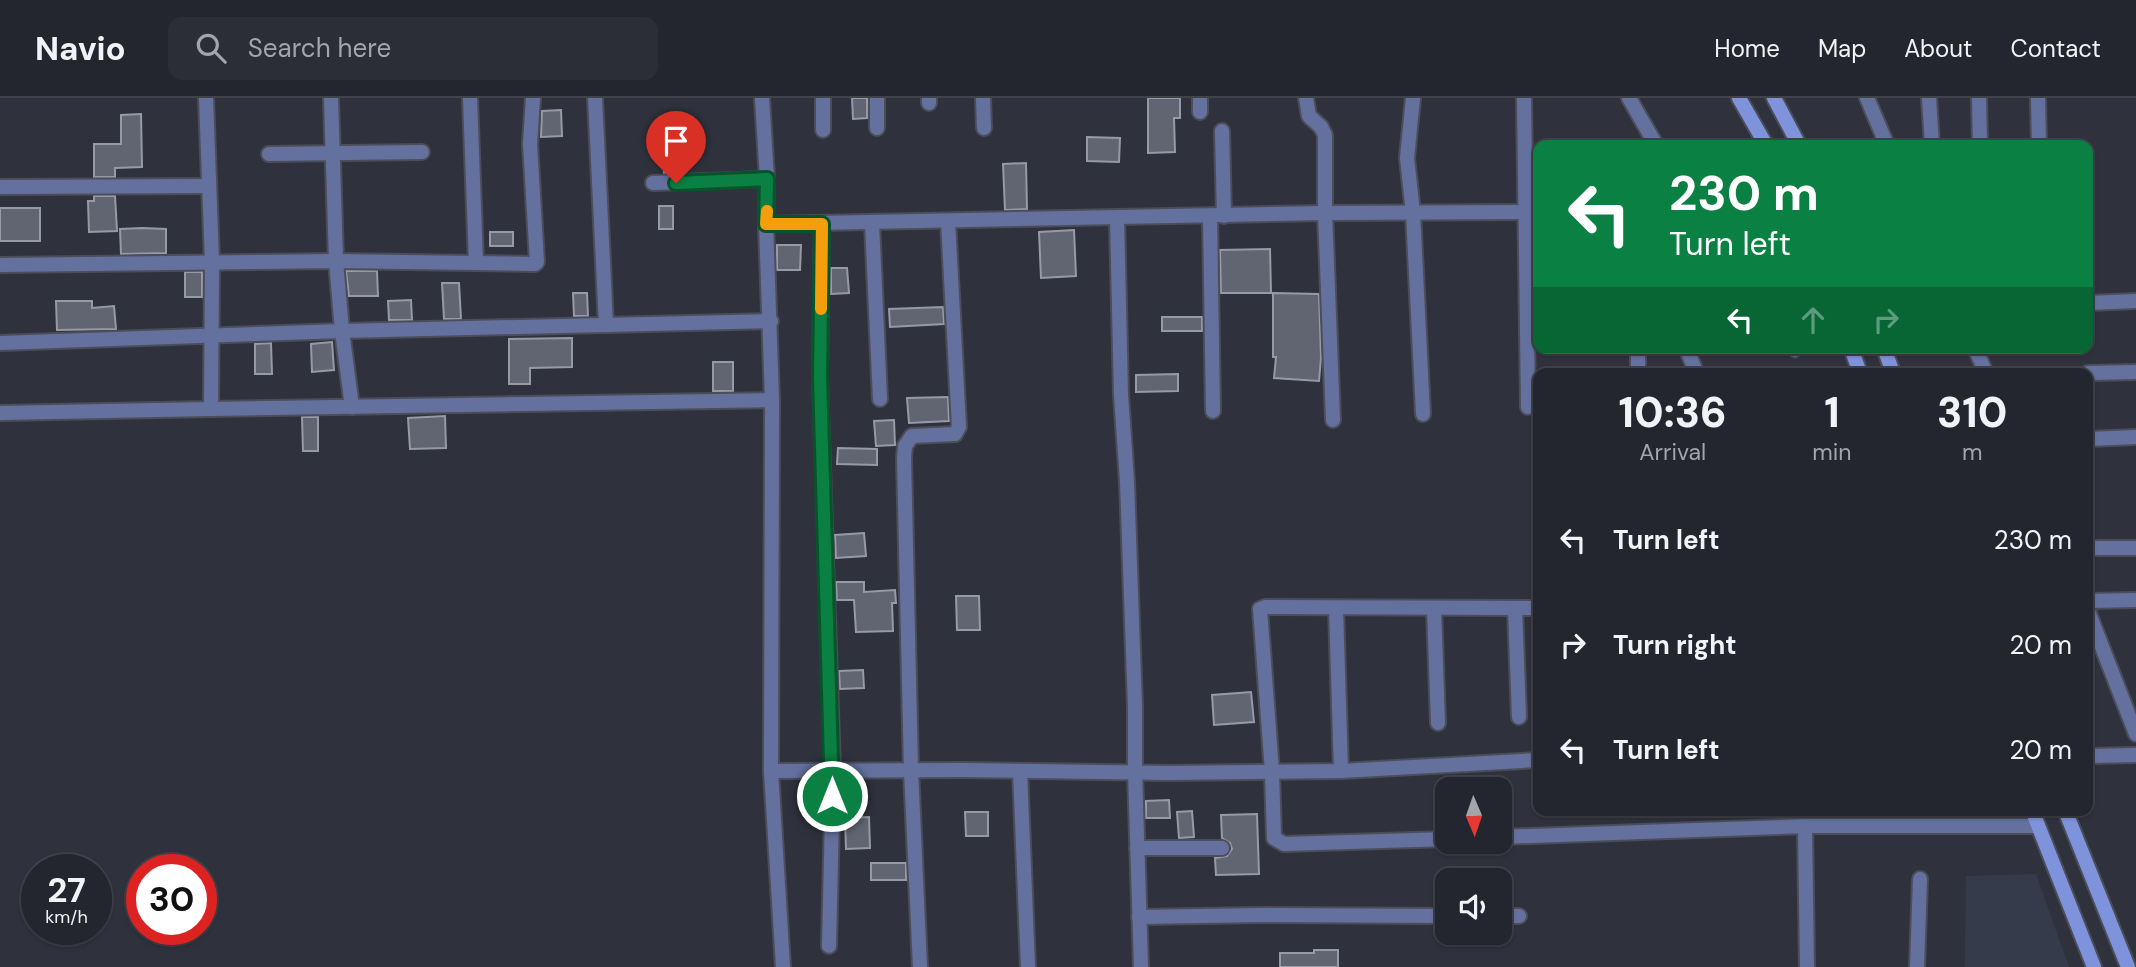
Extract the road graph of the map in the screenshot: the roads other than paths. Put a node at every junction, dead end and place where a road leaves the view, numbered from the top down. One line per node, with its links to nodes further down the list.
1 (206, 98): 36 (street)
2 (331, 98): 33 (street)
3 (470, 98): 49 (street)
4 (533, 98): 49 (street)
5 (595, 98): 54 (street)
6 (762, 98): 34 (street)
7 (823, 98): 22 (street)
8 (877, 98): 20 (street)
9 (983, 98): 21 (street)
10 (1306, 98): 39 (street)
11 (1413, 98): 40 (street)
12 (1524, 98): 38 (street)
13 (1629, 98): 24 (street)
14 (1774, 98): 26 (main road)
15 (1867, 98): 27 (street)
16 (1929, 98): 28 (street)
17 (1979, 98): 29 (street)
18 (2038, 98): 30 (street)
19 (1743, 99): 25 (main road)
20 (877, 128)
21 (984, 128)
22 (823, 130)
23 (1222, 131): 41 (street)
24 (1653, 140)
25 (1764, 140)
26 (1796, 140)
27 (1885, 140)
28 (1932, 140)
29 (1980, 140)
30 (2039, 140)
31 (422, 152): 33 (street)
32 (269, 154): 33 (street)
33 (333, 154): 47 (street)
34 (767, 179): 35 (street); 45 (street)
35 (653, 183)
36 (209, 186): 37 (street); 48 (street)
37 (0, 187)
38 (1531, 212): 40 (street); 63 (street)
39 (1325, 213): 40 (street); 41 (street); 68 (street)
40 (1413, 213): 67 (street)
41 (1217, 216): 42 (street); 65 (street)
42 (1117, 218): 43 (street); 91 (street)
43 (948, 221): 44 (street); 86 (street)
44 (872, 223): 46 (street); 60 (street)
45 (766, 224): 46 (street); 53 (street)
46 (822, 224): 88 (street)
47 (336, 261): 48 (street); 49 (street); 55 (street)
48 (212, 262): 50 (street); 56 (street)
49 (476, 263)
50 (0, 265)
51 (2136, 301): 52 (street)
52 (2093, 303)
53 (771, 321): 54 (street); 61 (street)
54 (606, 325): 55 (street)
55 (342, 331): 56 (street); 62 (street)
56 (211, 336): 57 (street); 64 (street)
57 (0, 343)
58 (2136, 372): 59 (street)
59 (2093, 373)
60 (880, 399)
61 (772, 400): 62 (street); 87 (street)
62 (352, 407): 64 (street)
63 (1528, 407)
64 (211, 409): 66 (street)
65 (1213, 411)
66 (0, 413)
67 (1423, 414)
68 (1333, 420)
69 (2136, 438): 70 (street)
70 (2093, 439)
71 (2093, 548): 72 (street)
72 (2136, 548)
73 (2136, 600): 74 (street)
74 (2093, 601)
75 (1336, 608): 76 (street); 90 (street); 92 (street)
76 (1434, 608): 77 (street); 81 (street)
77 (1515, 608): 78 (street); 80 (street)
78 (1533, 608)
79 (2093, 624): 82 (street)
80 (1519, 717)
81 (1438, 723)
82 (2136, 734)
83 (2136, 755): 84 (street)
84 (2093, 756)
85 (1533, 760): 90 (street)
86 (911, 770): 88 (street); 89 (street); 108 (street)
87 (771, 771): 88 (street); 107 (street)
88 (832, 771): 106 (street)
89 (1020, 771): 91 (street); 109 (street)
90 (1341, 771): 92 (street)
91 (1135, 772): 92 (street); 99 (street)
92 (1272, 772): 98 (street)
93 (2034, 816): 96 (main road)
94 (2067, 816): 114 (main road)
95 (1805, 826): 96 (street); 97 (street); 111 (street)
96 (2038, 826): 113 (main road)
97 (1512, 837)
98 (1435, 839)
99 (1137, 848): 100 (street); 105 (street)
100 (1222, 848)
101 (1920, 879): 112 (street)
102 (1435, 916): 105 (street)
103 (1512, 916): 104 (street)
104 (1518, 916)
105 (1139, 917): 110 (street)
106 (828, 946)
107 (783, 967)
108 (920, 967)
109 (1028, 967)
110 (1141, 967)
111 (1807, 967)
112 (1917, 967)
113 (2094, 967)
114 (2128, 967)

